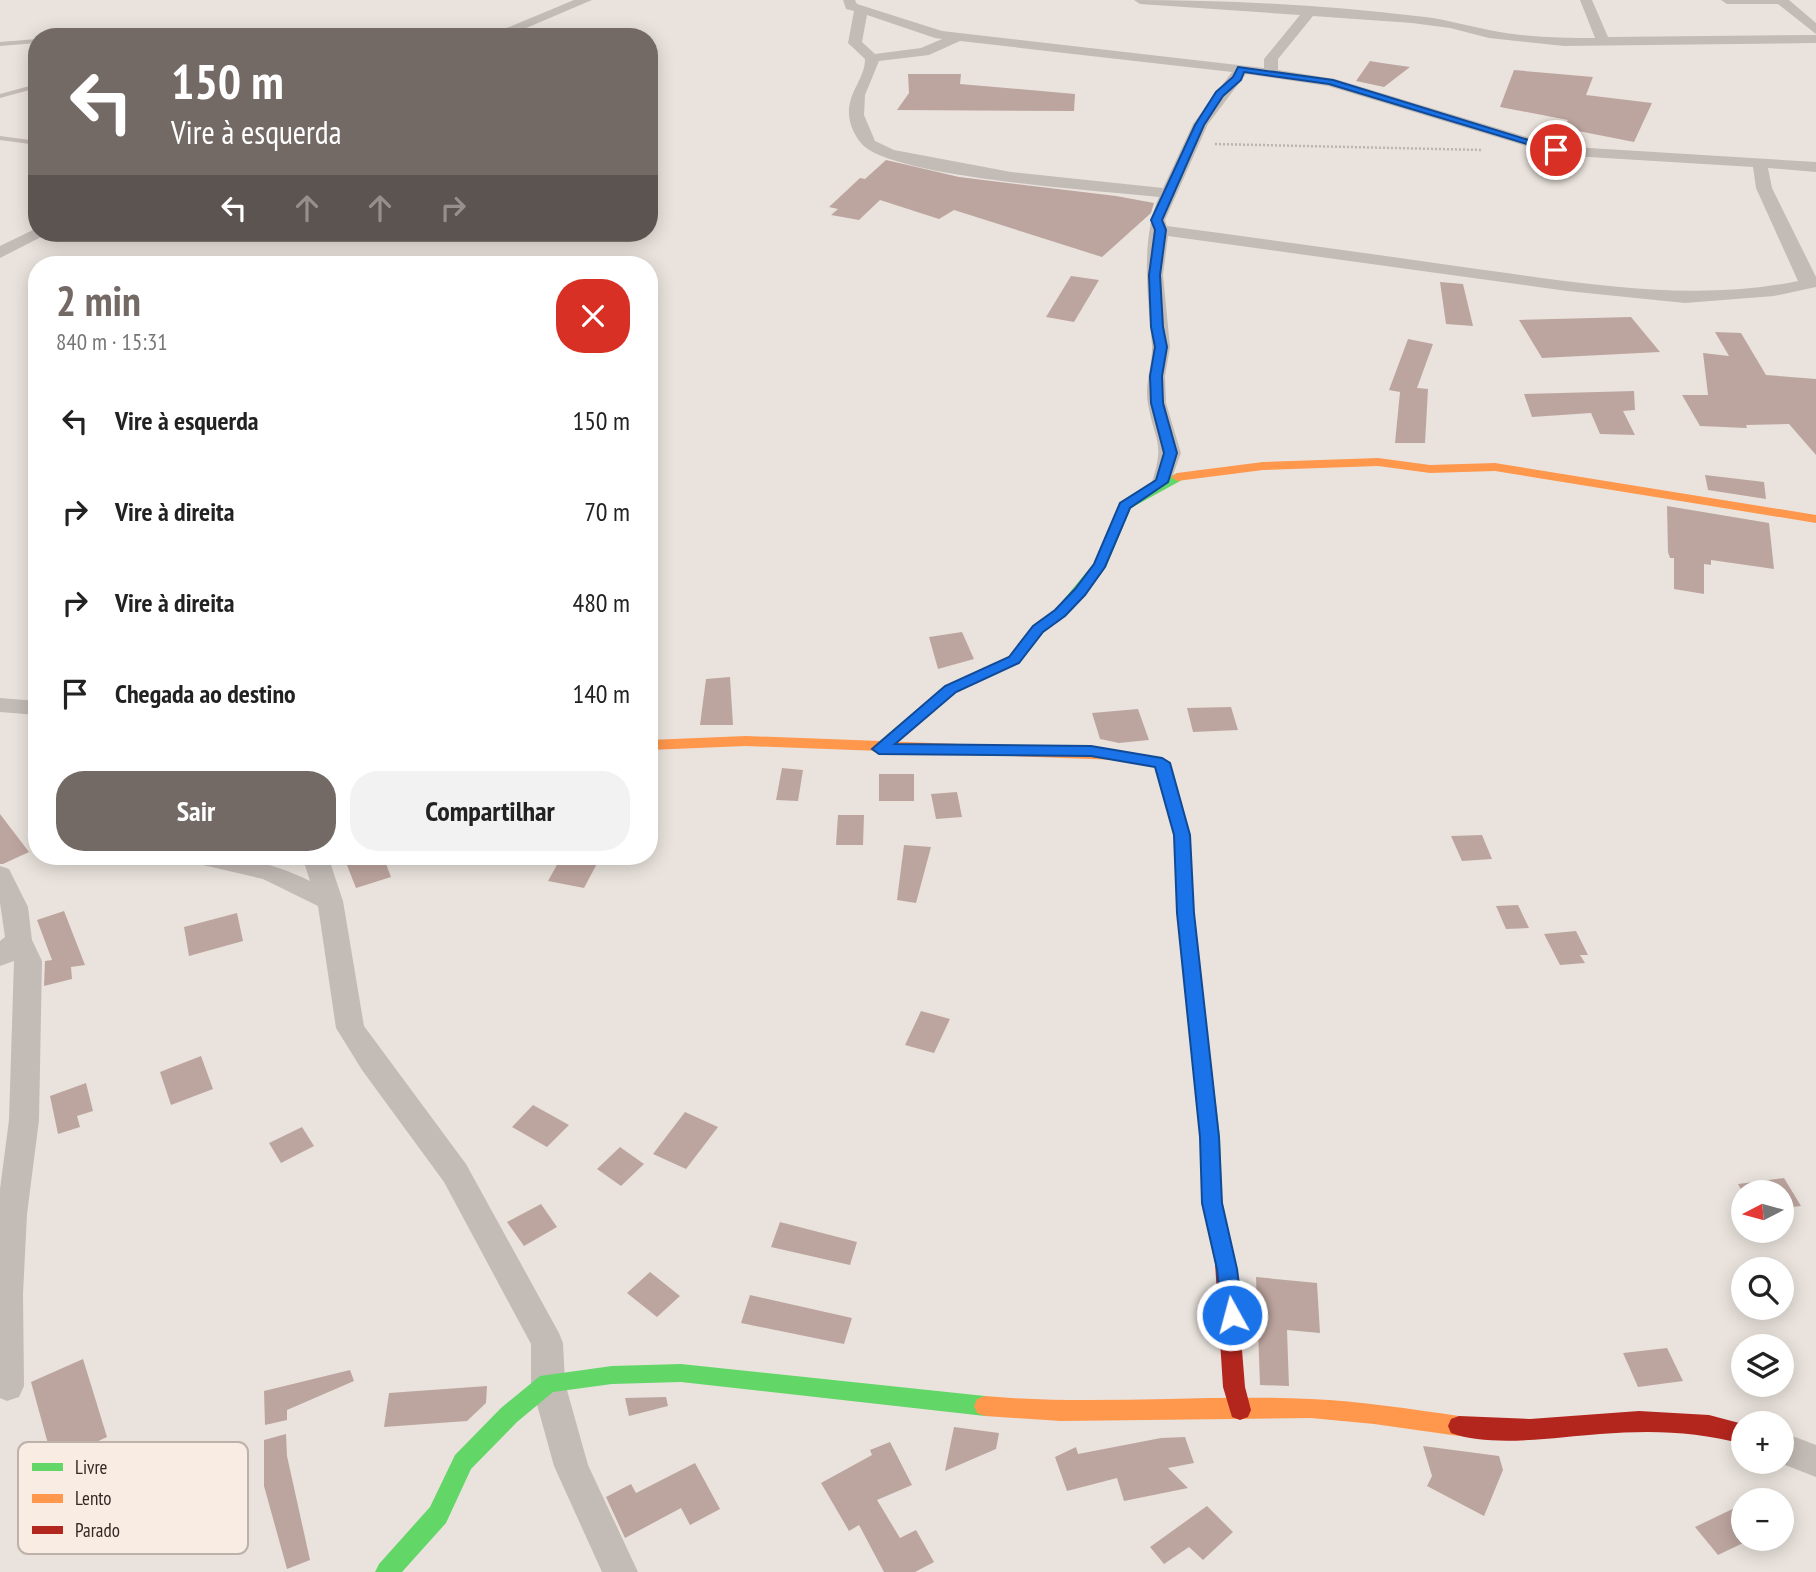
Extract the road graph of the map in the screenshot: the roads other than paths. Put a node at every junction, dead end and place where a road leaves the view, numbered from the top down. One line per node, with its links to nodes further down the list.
1 (586, 0): 12 (street)
2 (849, 0): 9 (street)
3 (1140, 0): 10 (street)
4 (1343, 0): 11 (street)
5 (1586, 0): 17 (street)
6 (1727, 0): 8 (street)
7 (1781, 0): 8 (street); 13 (street)
8 (1760, 1)
9 (861, 11): 14 (street); 19 (street)
10 (1310, 11): 11 (street); 21 (street)
11 (1334, 12): 17 (street)
12 (515, 28)
13 (1816, 30)
14 (958, 37): 19 (street); 20 (street)
15 (1816, 39): 17 (street)
16 (28, 42): 18 (lane)
17 (1604, 43)
18 (0, 44)
19 (872, 58): 30 (street)
20 (1241, 69): 21 (street); 30 (street)
21 (1271, 72): 26 (street)
22 (28, 88): 23 (lane)
23 (0, 96)
24 (0, 138): 25 (lane)
25 (28, 142)
26 (1671, 158): 27 (street); 29 (street)
27 (1760, 165): 28 (street); 29 (street)
28 (1816, 167)
29 (1751, 183): 34 (street)
30 (1168, 193): 31 (street)
31 (1160, 230): 34 (street); 35 (street)
32 (28, 238): 33 (street)
33 (0, 253)
34 (1812, 283)
35 (1162, 482): 36 (street); 40 (street)
36 (1816, 519)
37 (0, 705): 38 (street)
38 (28, 712)
39 (658, 745): 40 (street)
40 (879, 749): 48 (street)
41 (232, 865): 44 (street)
42 (318, 865): 44 (street)
43 (0, 875): 45 (street)
44 (330, 901): 46 (street)
45 (9, 948): 47 (street)
46 (548, 1383): 48 (street); 52 (street); 53 (street)
47 (7, 1386)
48 (1240, 1410): 49 (street)
49 (1731, 1430)
50 (1794, 1453): 51 (street)
51 (1816, 1461)
52 (387, 1572)
53 (620, 1572)

